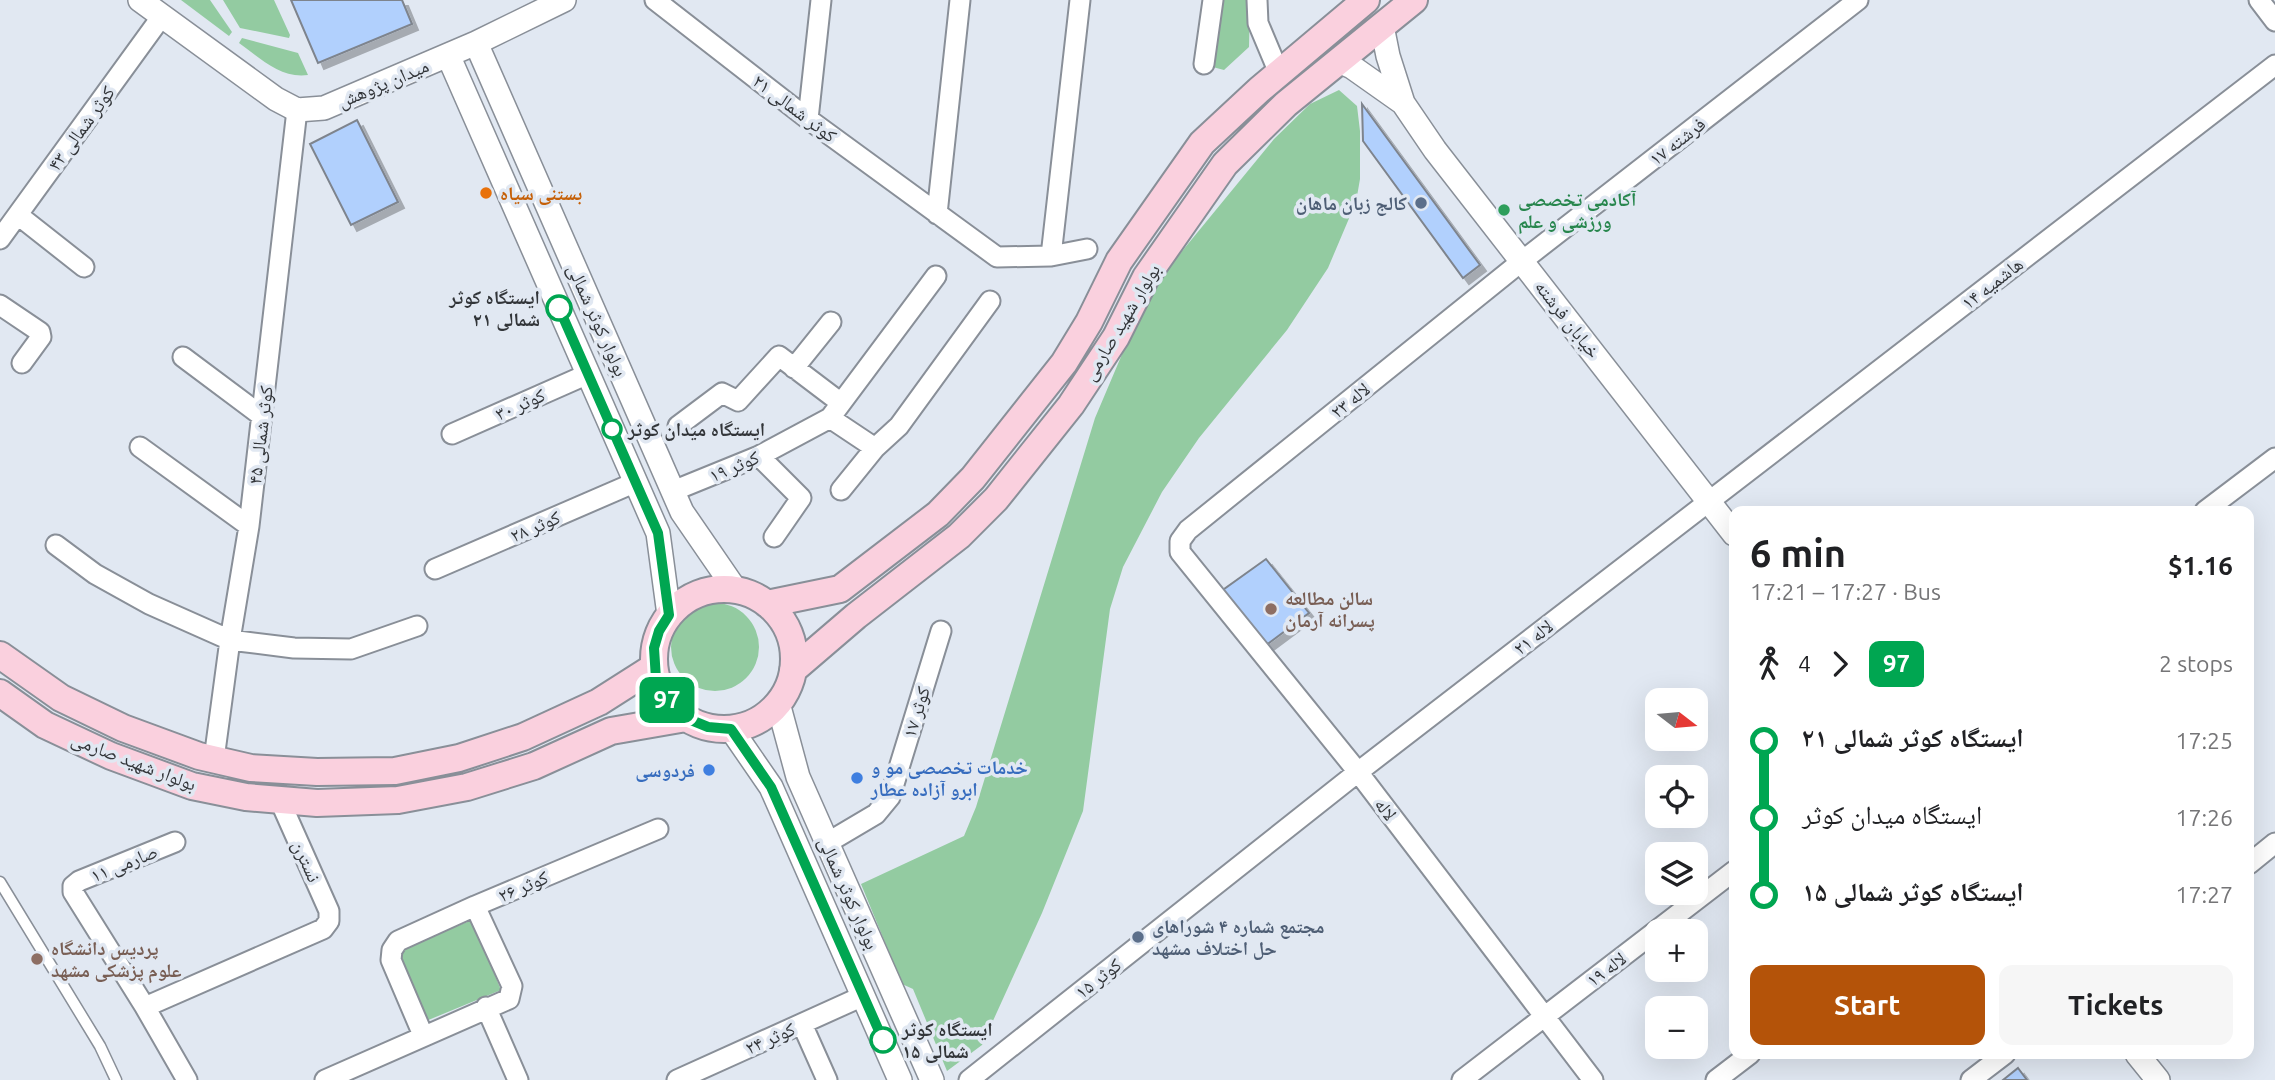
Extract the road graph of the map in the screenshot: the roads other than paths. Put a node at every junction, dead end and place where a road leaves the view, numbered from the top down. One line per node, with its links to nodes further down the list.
1 (140, 0): 13 (street)
2 (564, 0): 16 (street, میدان پژوهش)
3 (655, 0): 24 (street, کوثر شمالی ۲۱)
4 (821, 0): 24 (street)
5 (960, 0): 25 (street)
6 (1080, 0): 29 (street)
7 (1213, 0): 19 (street)
8 (1257, 0): 21 (street)
9 (1366, 0): 21 (main road, بولوار شهید صارمی)
10 (1414, 0): 15 (main road, بولوار شهید صارمی)
11 (1858, 0): 30 (street, فرشته ۱۷)
12 (2259, 0): 14 (street)
13 (162, 16): 23 (street); 26 (street, کوثر شمالی ۴۳)
14 (2275, 21)
15 (1382, 26): 18 (main road, بولوار شهید صارمی); 22 (street, خیابان فرشته)
16 (476, 43): 17 (street, میدان پژوهش); 50 (street, بولوار کوثر شمالی)
17 (448, 55): 23 (street, میدان پژوهش); 39 (street, بولوار کوثر شمالی)
18 (1339, 61): 22 (street, خیابان فرشته); 67 (main road, بولوار شهید صارمی)
19 (1204, 64)
20 (2275, 65): 51 (street, هاشمیه ۱۴)
21 (1279, 73): 60 (main road, بولوار شهید صارمی)
22 (1403, 103): 30 (street, خیابان فرشته)
23 (297, 110): 41 (street, کوثر شمالی ۴۵)
24 (808, 119): 25 (street, کوثر شمالی ۲۱)
25 (937, 214): 29 (street, کوثر شمالی ۲۱)
26 (18, 215): 27 (street, کوثر شمالی ۴۳); 31 (street)
27 (0, 239)
28 (1087, 249): 29 (street, کوثر شمالی ۲۱)
29 (1051, 256)
30 (1522, 261): 51 (street, خیابان فرشته); 56 (street, لاله ۲۳)
31 (84, 267)
32 (936, 276): 40 (street)
33 (990, 301): 45 (street)
34 (0, 305): 37 (street)
35 (831, 322): 38 (street)
36 (183, 357): 41 (street)
37 (22, 363)
38 (794, 368): 40 (street); 42 (street)
39 (588, 374): 43 (street, کوثر ۳۰); 48 (street, بولوار کوثر شمالی)
40 (836, 411): 45 (street); 46 (street, کوثر ۱۹)
41 (262, 416): 53 (street, کوثر شمالی ۴۵)
42 (678, 426)
43 (452, 434)
44 (140, 447): 53 (street)
45 (874, 448): 49 (street)
46 (759, 456): 50 (street, کوثر ۱۹); 55 (street)
47 (2275, 457): 52 (street)
48 (636, 482): 58 (street, کوثر ۲۸); 61 (street, بولوار کوثر شمالی)
49 (841, 490)
50 (673, 491): 59 (street, بولوار کوثر شمالی)
51 (1709, 501): 54 (street, خیابان فرشته); 73 (street, لاله ۲۱)
52 (2211, 506)
53 (249, 526): 64 (street, کوثر شمالی ۴۵)
54 (1729, 527)
55 (774, 537)
56 (1180, 541): 73 (street, لاله)
57 (56, 545): 64 (street)
58 (435, 569)
59 (734, 589): 60 (main road); 61 (main road)
60 (767, 604): 67 (main road)
61 (669, 615): 66 (main road)
62 (417, 626): 64 (street)
63 (941, 631): 77 (street, کوثر ۱۷)
64 (230, 640): 72 (street, کوثر شمالی ۴۵)
65 (0, 655): 72 (main road, بولوار شهید صارمی)
66 (654, 667): 70 (main road); 72 (main road, بولوار شهید صارمی)
67 (793, 670): 69 (main road)
68 (0, 693): 74 (main road, بولوار شهید صارمی)
69 (778, 703): 71 (main road); 77 (street, بولوار کوثر شمالی)
70 (686, 718): 71 (main road); 74 (main road, بولوار شهید صارمی)
71 (731, 729): 83 (street, بولوار کوثر شمالی)
72 (214, 759)
73 (1357, 772): 86 (street, لاله); 100 (street, کوثر ۱۵)
74 (280, 801): 84 (street, نسترن)
75 (658, 829): 82 (street, کوثر ۲۶)
76 (175, 842): 84 (street, صارمی ۱۱)
77 (827, 843): 99 (street, بولوار کوثر شمالی)
78 (2275, 844): 79 (street)
79 (2254, 860)
80 (1729, 875): 86 (street, لاله ۱۹)
81 (0, 882): 92 (lane)
82 (475, 906): 85 (street); 88 (street, کوثر ۲۶)
83 (863, 996): 87 (street, کوثر ۲۴); 98 (street, بولوار کوثر شمالی)
84 (145, 1007): 93 (street)
85 (486, 1007): 88 (street); 95 (street)
86 (1545, 1016): 101 (street, لاله ۱۹); 102 (street, لاله)
87 (802, 1024): 96 (street, کوثر ۲۴); 97 (street)
88 (423, 1035): 94 (street)
89 (1743, 1059): 103 (street)
90 (1998, 1059): 104 (street)
91 (2141, 1059): 105 (street)
92 (116, 1080)
93 (187, 1080)
94 (326, 1080)
95 (518, 1080)
96 (677, 1080)
97 (827, 1080)
98 (900, 1080)
99 (932, 1080)
100 (969, 1080)
101 (1462, 1080)
102 (1593, 1080)
103 (1716, 1080)
104 (1971, 1080)
105 (2158, 1080)

